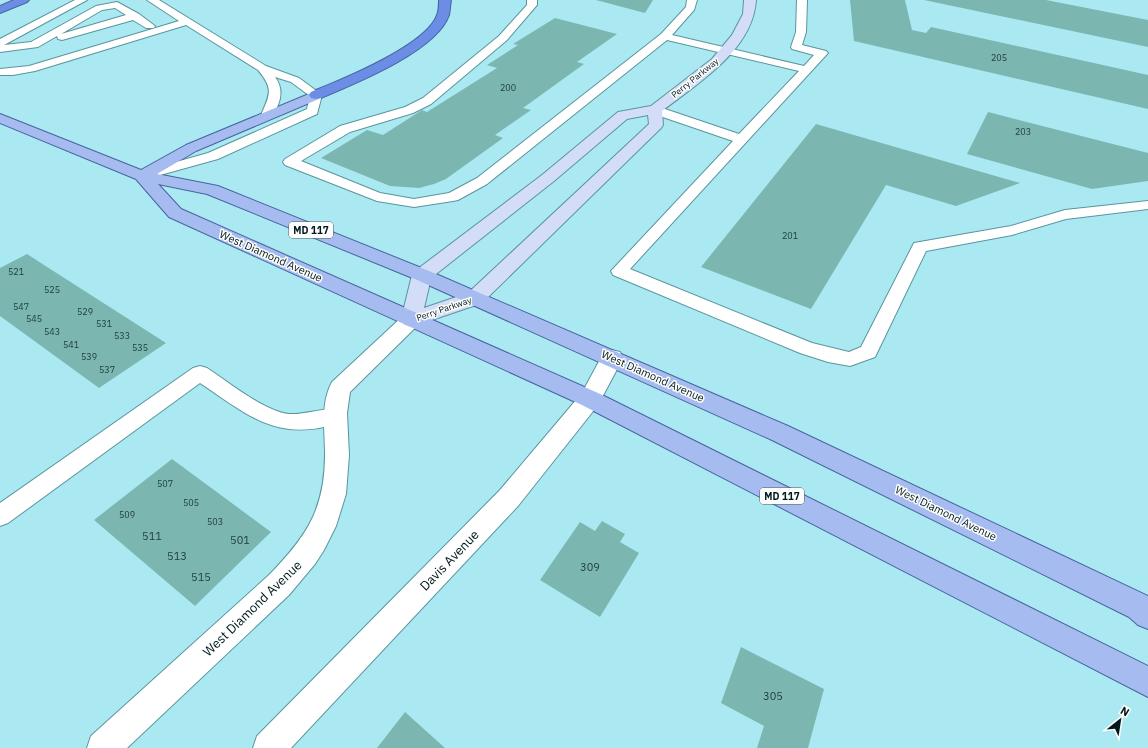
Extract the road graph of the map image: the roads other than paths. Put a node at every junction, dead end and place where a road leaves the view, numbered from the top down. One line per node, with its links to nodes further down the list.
1 (12, 0): 10 (highway)
2 (23, 0): 11 (highway)
3 (82, 0): 15 (lane)
4 (152, 0): 13 (lane)
5 (445, 0): 25 (highway)
6 (532, 0): 16 (lane)
7 (692, 0): 16 (lane)
8 (750, 0): 20 (street, Perry Parkway)
9 (802, 0): 23 (lane)
10 (0, 6)
11 (0, 10)
12 (135, 16): 14 (lane); 18 (lane); 18 (lane)
13 (182, 19): 14 (lane); 22 (lane); 24 (lane)
14 (150, 26): 21 (lane)
15 (22, 33): 17 (lane); 19 (lane)
16 (664, 36): 20 (lane)
17 (0, 43)
18 (34, 46): 19 (lane)
19 (0, 48)
20 (726, 52): 23 (lane); 26 (street, Perry Parkway)
21 (0, 66)
22 (262, 68): 25 (lane); 27 (lane)
23 (807, 70): 29 (lane)
24 (0, 72)
25 (316, 95): 27 (main road); 30 (lane)
26 (655, 110): 29 (lane); 32 (street, Perry Parkway); 33 (street, Perry Parkway)
27 (267, 115): 30 (main road)
28 (0, 118): 30 (main road, West Diamond Avenue / MD 117)
29 (741, 139): 31 (lane)
30 (142, 176): 32 (main road, West Diamond Avenue / MD 117); 34 (main road, West Diamond Avenue / MD 117)
31 (1148, 205)
32 (422, 275): 33 (main road, West Diamond Avenue / MD 117); 34 (street, Perry Parkway)
33 (475, 298): 34 (street, Perry Parkway); 35 (main road, West Diamond Avenue / MD 117)
34 (411, 320): 36 (main road, West Diamond Avenue / MD 117); 37 (street, West Diamond Avenue)
35 (612, 358): 36 (street, Davis Avenue); 39 (main road, West Diamond Avenue / MD 117)
36 (590, 399): 40 (main road, West Diamond Avenue / MD 117); 42 (street, Davis Avenue)
37 (336, 416): 38 (lane); 41 (street, West Diamond Avenue)
38 (0, 516)
39 (1148, 614)
40 (1148, 682)
41 (103, 748)
42 (268, 748)

